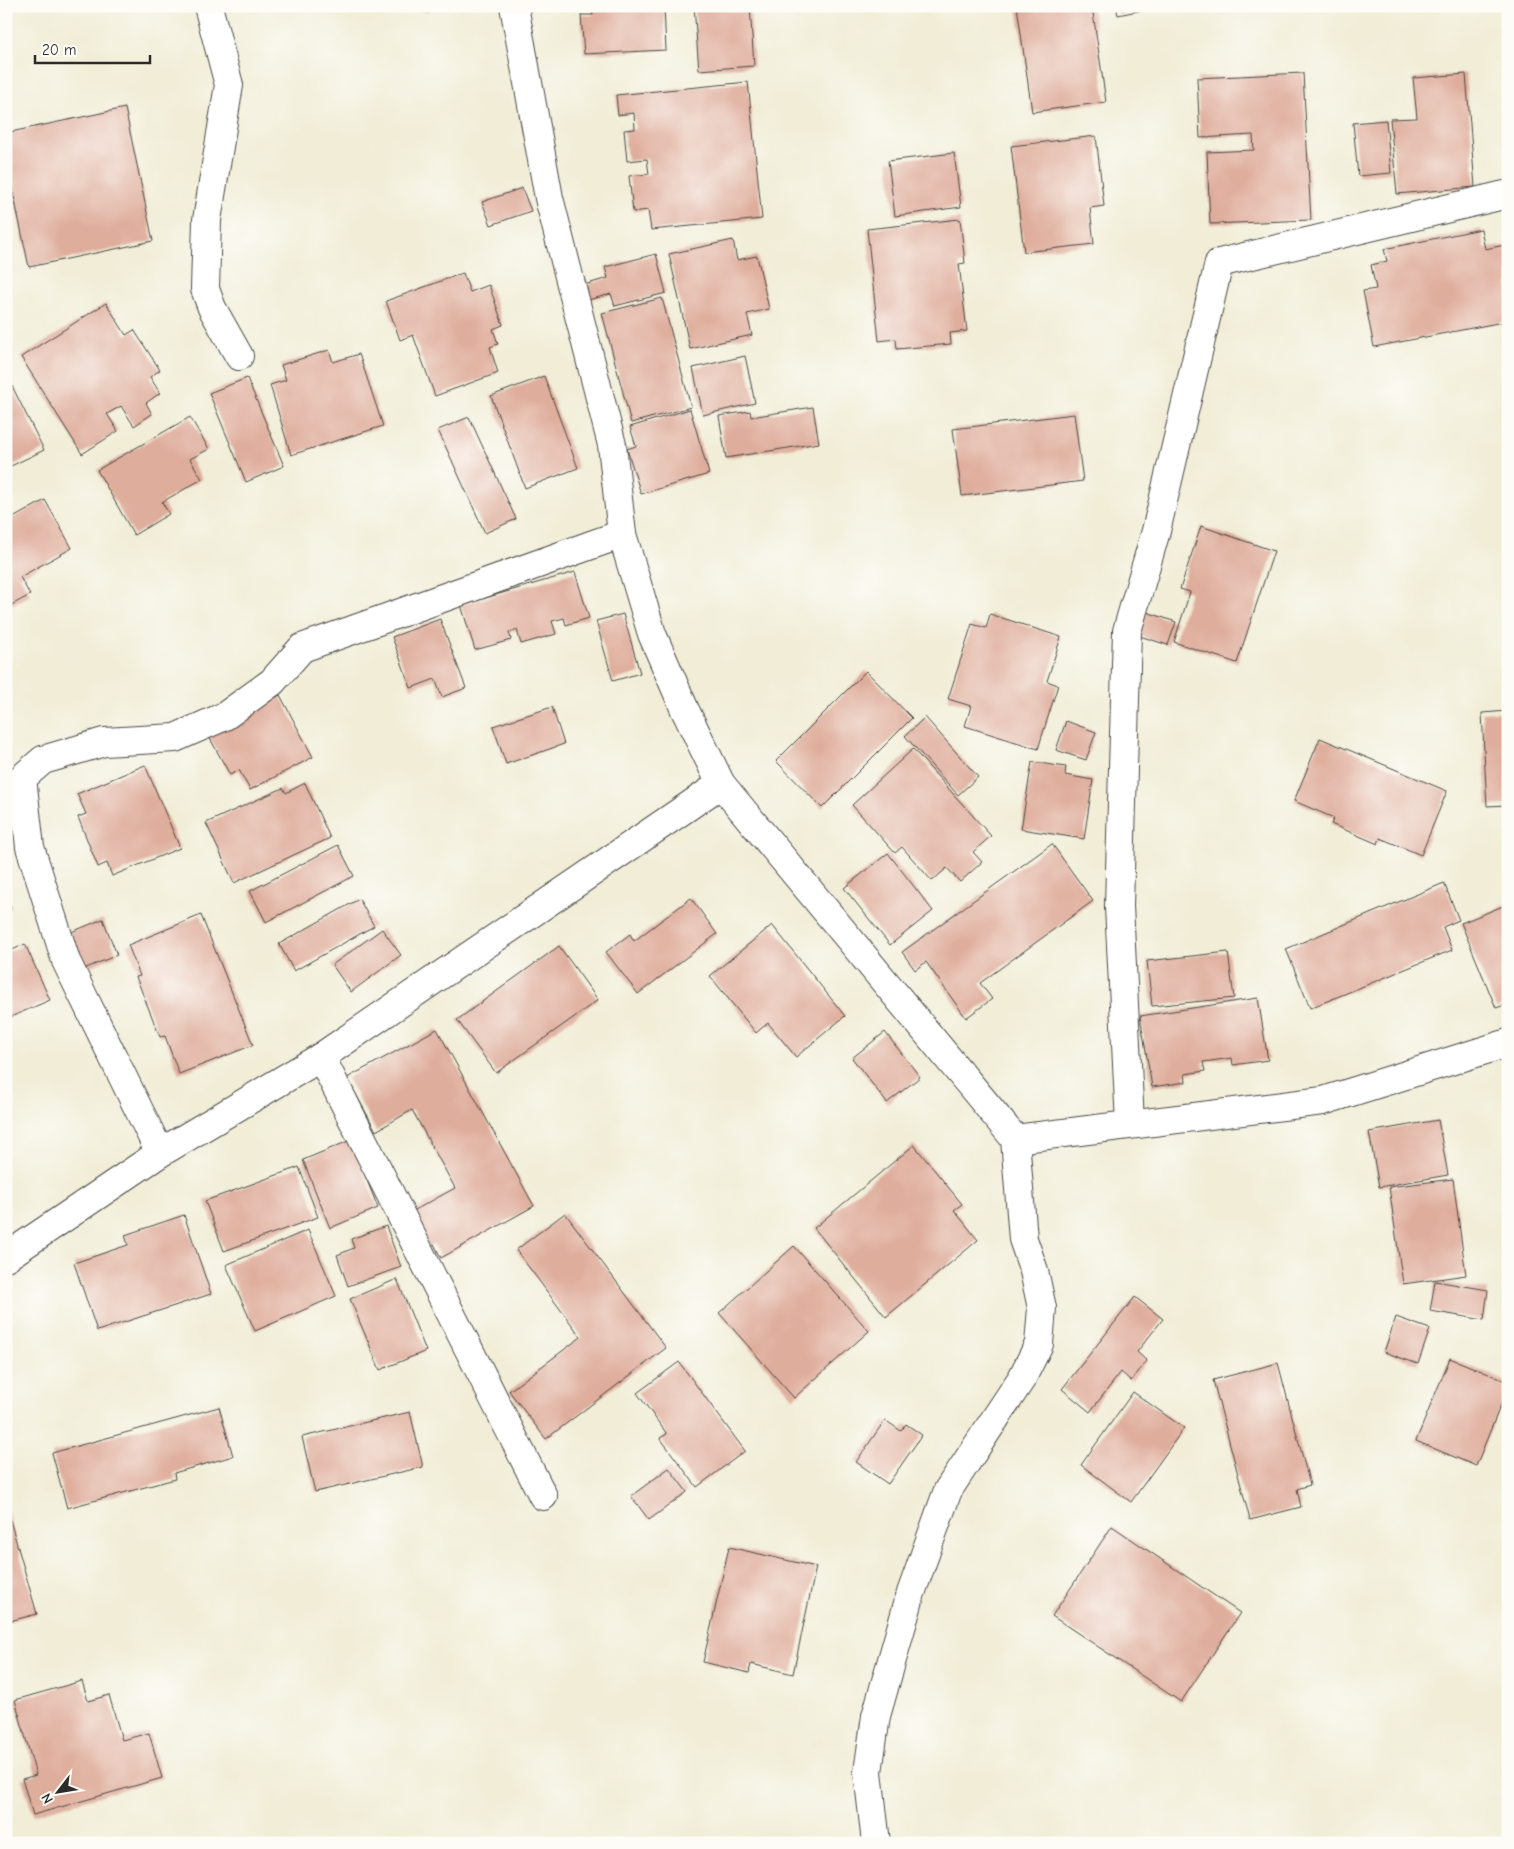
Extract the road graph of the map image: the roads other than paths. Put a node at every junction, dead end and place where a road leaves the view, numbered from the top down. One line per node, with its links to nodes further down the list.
1 (208, 6): 4 (street)
2 (514, 6): 5 (street)
3 (1504, 195): 9 (street)
4 (238, 356)
5 (622, 534): 6 (street); 11 (street)
6 (721, 784): 8 (street); 10 (street)
7 (1508, 1043): 9 (street)
8 (321, 1057): 11 (street); 13 (street)
9 (1130, 1123): 10 (street)
10 (1015, 1139): 14 (street)
11 (160, 1153): 12 (street)
12 (6, 1257)
13 (543, 1496)
14 (876, 1843)

